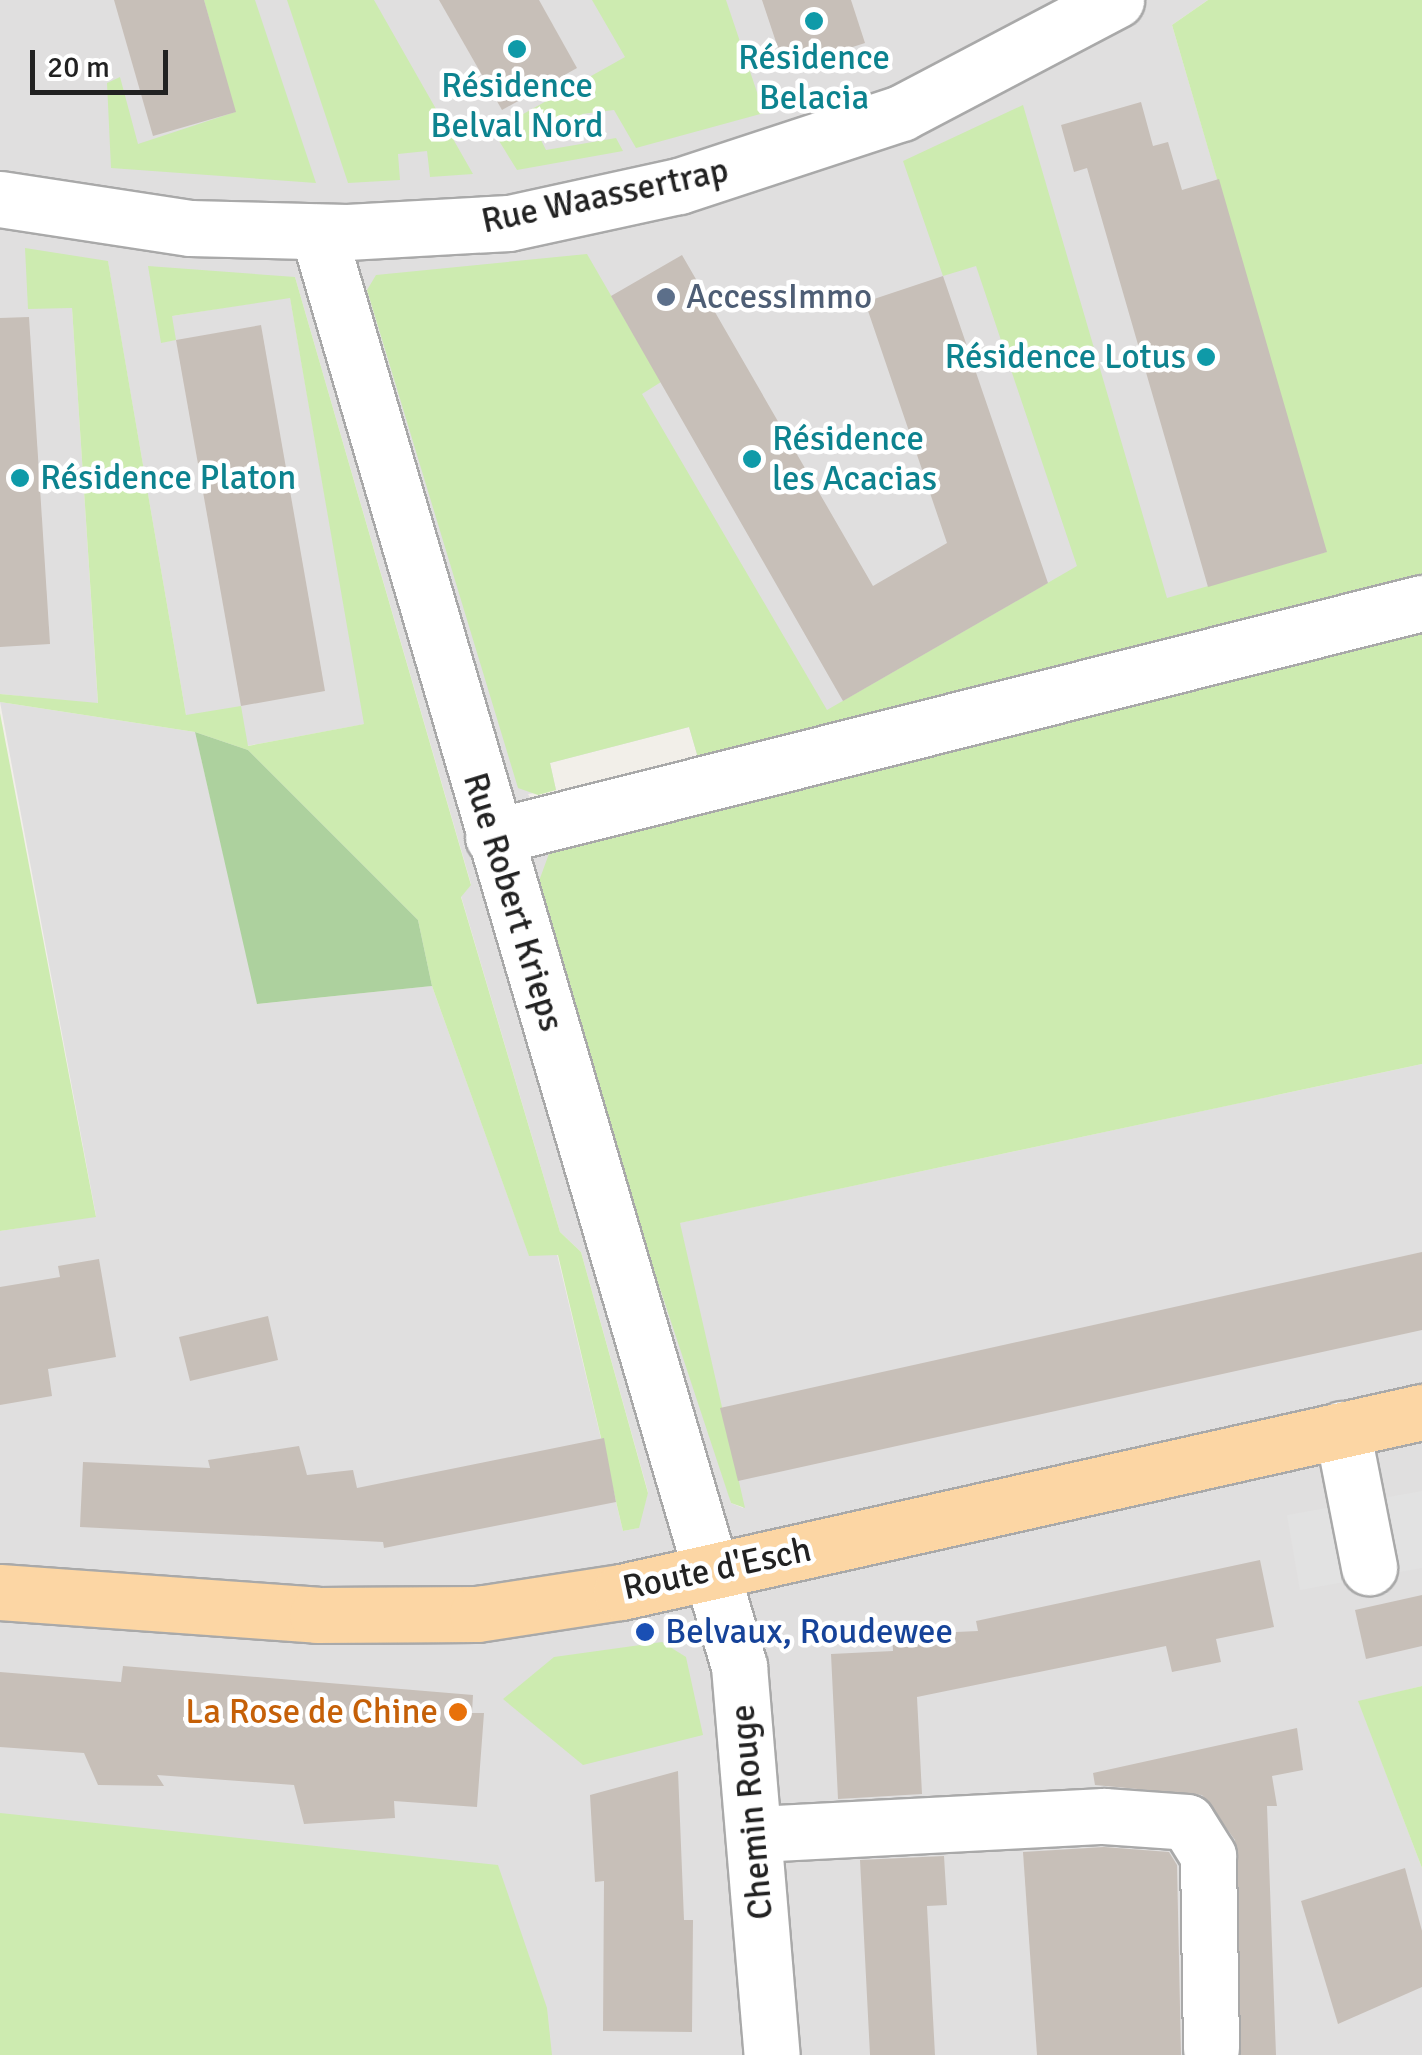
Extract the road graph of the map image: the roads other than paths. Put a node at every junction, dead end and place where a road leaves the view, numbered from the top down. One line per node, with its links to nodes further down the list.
1 (1116, 0): 3 (street, Rue Waassertrap)
2 (0, 200): 3 (street, Rue Waassertrap)
3 (318, 232): 5 (street, Rue Robert Krieps)
4 (1422, 603): 5 (street)
5 (493, 837): 9 (street, Rue Robert Krieps)
6 (1422, 1412): 7 (main road, Route d'Esch)
7 (1342, 1429): 8 (street); 9 (main road, Route d'Esch)
8 (1369, 1567)
9 (712, 1572): 10 (main road, Route d'Esch); 11 (street, Chemin Rouge)
10 (0, 1592)
11 (757, 1834): 12 (street); 13 (street, Chemin Rouge)
12 (1211, 2048)
13 (772, 2055)

